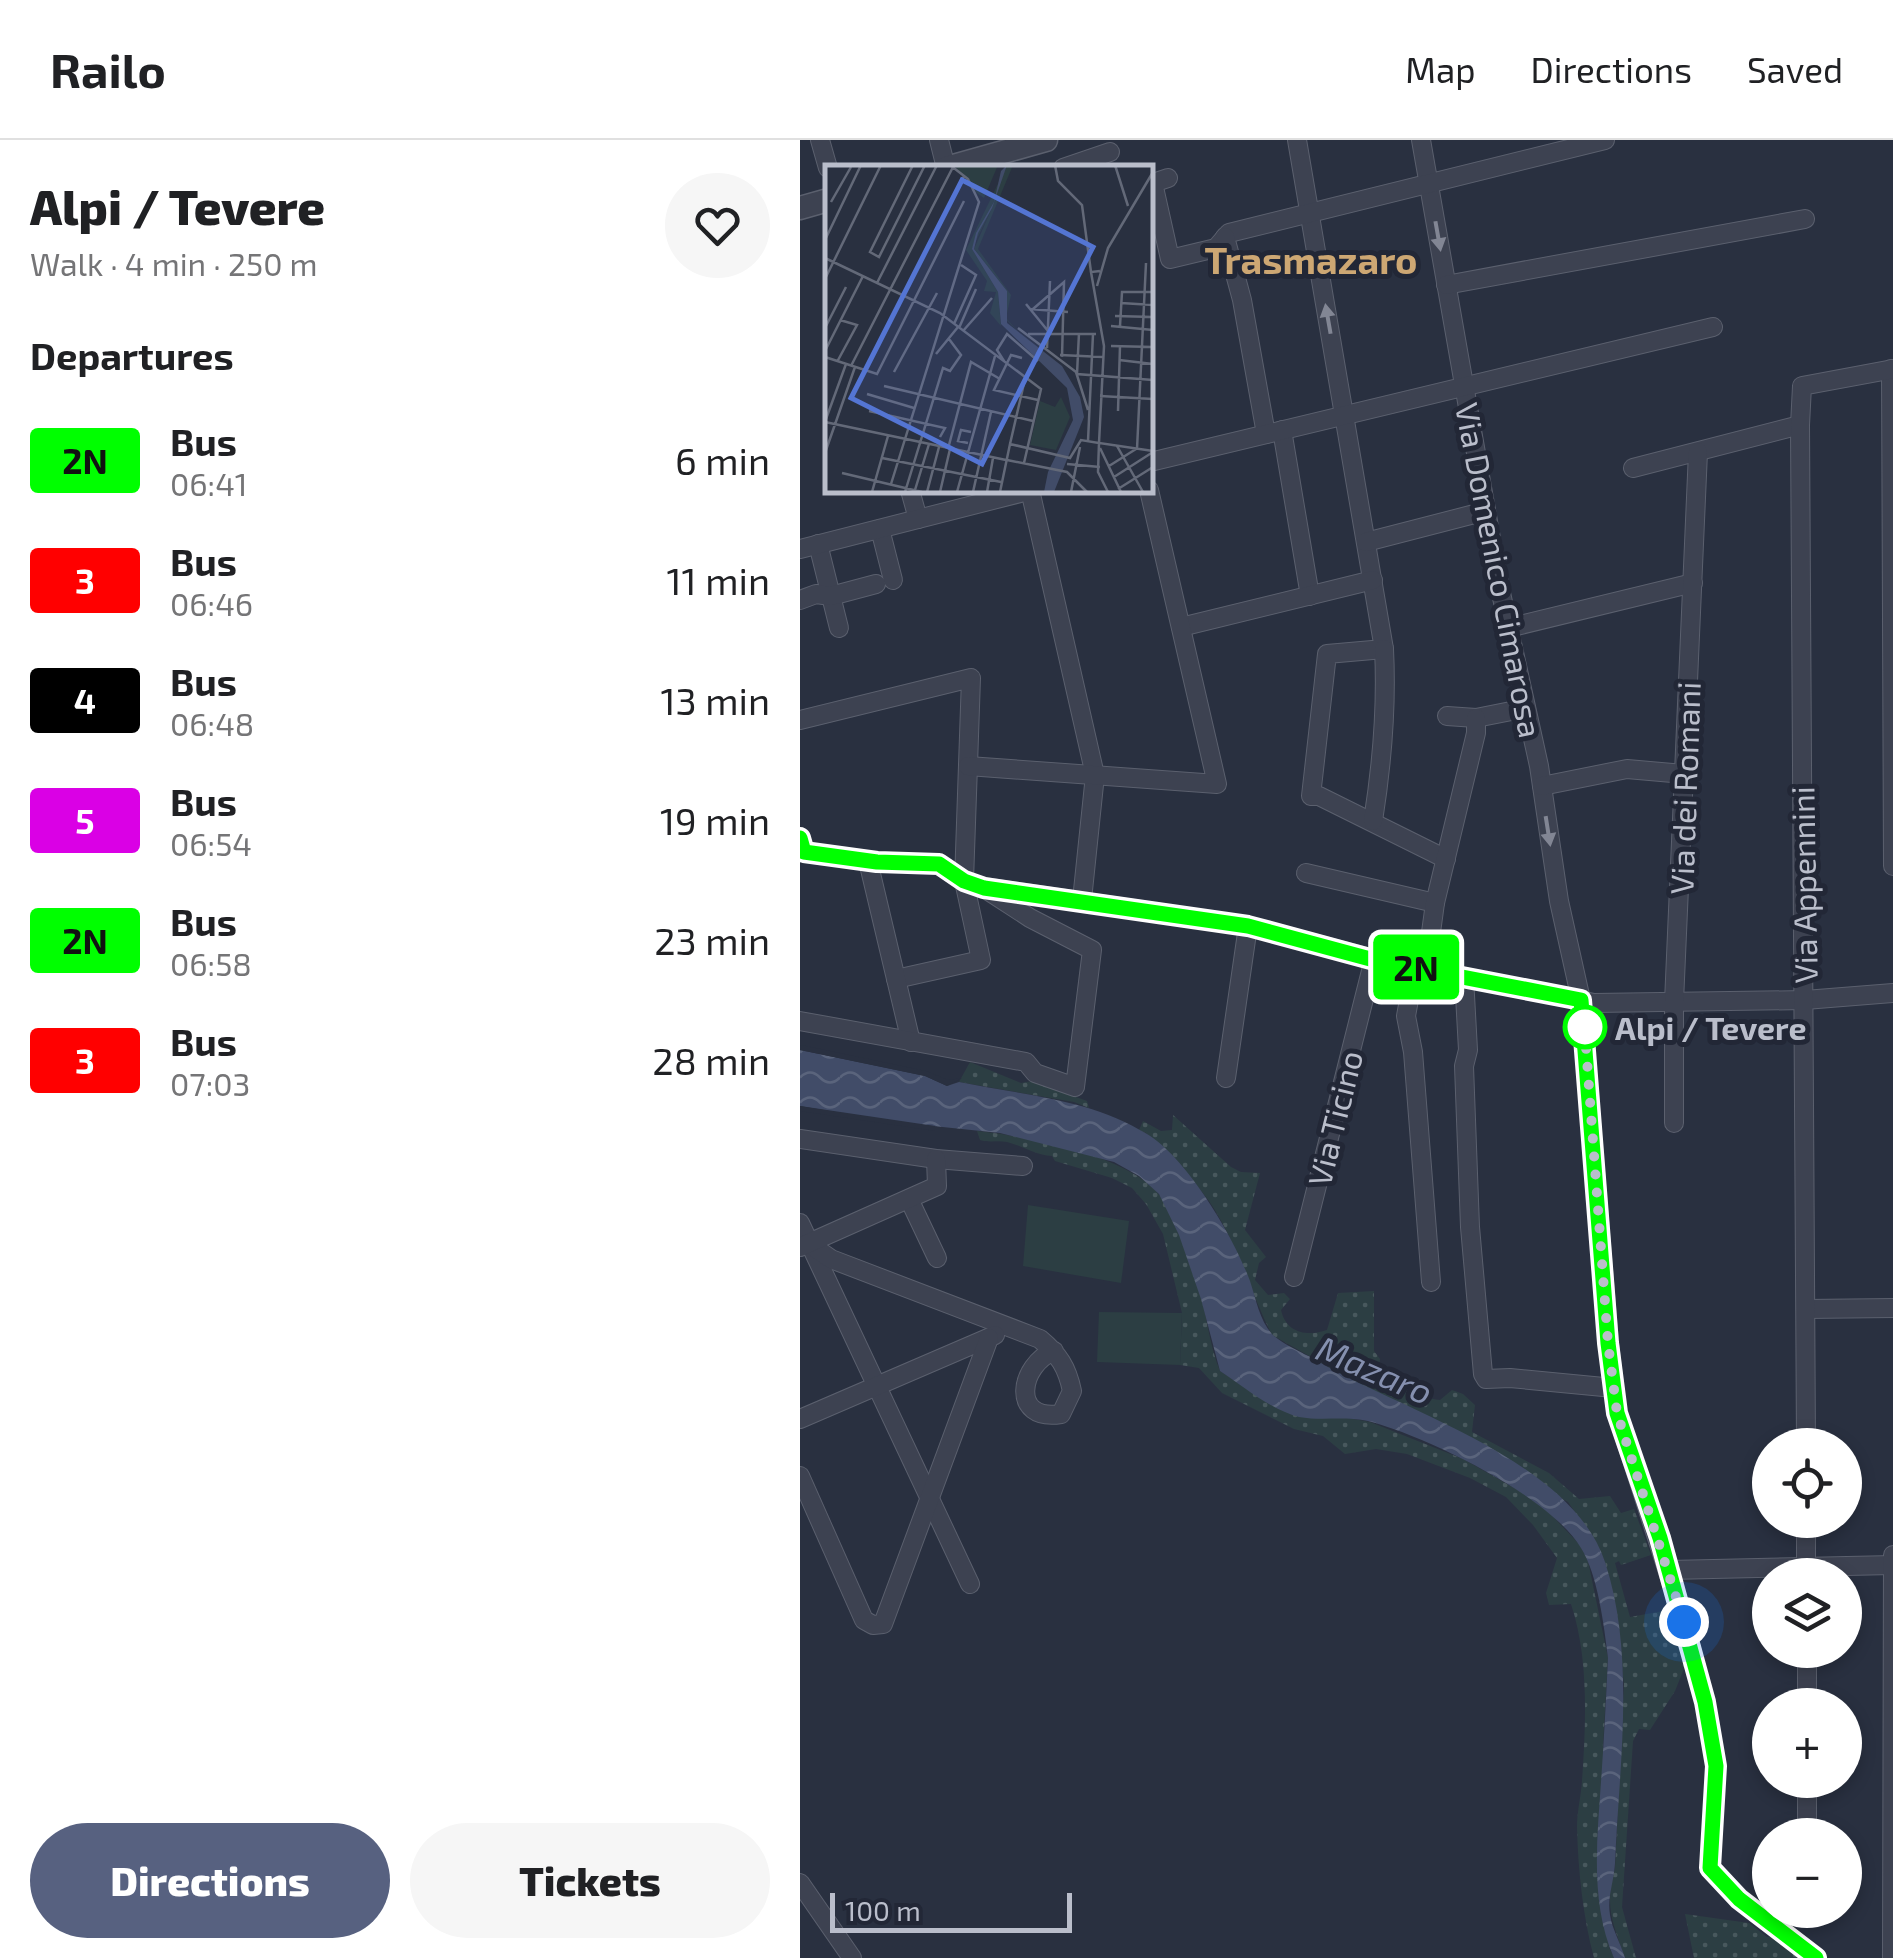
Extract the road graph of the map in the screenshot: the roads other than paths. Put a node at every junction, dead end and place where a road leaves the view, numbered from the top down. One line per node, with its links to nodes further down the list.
1 (820, 140): 9 (street)
2 (940, 140): 10 (street)
3 (1046, 140): 11 (street)
4 (1297, 140): 16 (street)
5 (1421, 140): 13 (street, Via Domenico Cimarosa)
6 (1605, 140): 13 (street)
7 (1110, 152): 8 (street)
8 (1084, 164)
9 (827, 165)
10 (946, 165)
11 (953, 165)
12 (1168, 178): 18 (street)
13 (1428, 184): 16 (street); 20 (street, Via Domenico Cimarosa, one-way to 20)
14 (825, 201): 15 (street)
15 (800, 208)
16 (1310, 213): 19 (street); 24 (street, one-way to 16)
17 (1805, 219): 20 (street)
18 (1156, 226): 19 (street)
19 (1220, 242): 26 (street)
20 (1446, 285): 23 (street, Via Domenico Cimarosa)
21 (1713, 327): 23 (street)
22 (1892, 369): 25 (street, Via Appennini); 60 (street)
23 (1464, 386): 24 (street); 34 (street, Via Domenico Cimarosa)
24 (1344, 415): 26 (street); 37 (street)
25 (1800, 425): 27 (street); 73 (street, Via Appennini)
26 (1274, 432): 28 (street); 42 (street)
27 (1698, 452): 29 (street); 40 (street, Via dei Romani)
28 (1152, 462)
29 (1633, 468)
30 (911, 492): 35 (street)
31 (1023, 492): 35 (street)
32 (1031, 492): 54 (street)
33 (1148, 492): 45 (street)
34 (1486, 511): 37 (street); 46 (street, Via Domenico Cimarosa)
35 (918, 519): 36 (street)
36 (880, 528): 38 (street); 41 (street)
37 (1366, 542): 39 (street)
38 (809, 547): 41 (street)
39 (1372, 580): 42 (street); 47 (street)
40 (1692, 583): 46 (street); 53 (street, Via dei Romani)
41 (830, 596): 43 (street); 44 (street)
42 (1310, 596): 45 (street)
43 (800, 600)
44 (839, 628)
45 (1181, 628): 54 (street)
46 (1508, 628): 48 (street, Via Domenico Cimarosa)
47 (1384, 649): 56 (street); 56 (street)
48 (1526, 708): 50 (street); 55 (street, Via Domenico Cimarosa)
49 (1447, 716): 50 (street)
50 (1476, 718): 58 (street)
51 (800, 720): 52 (street)
52 (968, 766): 54 (street); 62 (street)
53 (1684, 774): 55 (street); 74 (street, Via dei Romani)
54 (1095, 776): 64 (street)
55 (1542, 786): 72 (street, Via Domenico Cimarosa, one-way to 72)
56 (1372, 821): 58 (street)
57 (801, 847): 59 (street)
58 (1446, 859): 65 (street)
59 (868, 861): 62 (street); 70 (street)
60 (1893, 866)
61 (1306, 873): 65 (street)
62 (964, 881): 63 (street); 70 (street)
63 (984, 888): 64 (street); 76 (street)
64 (1082, 900): 66 (street)
65 (1435, 903): 68 (street)
66 (1248, 926): 67 (street); 77 (street)
67 (1374, 960): 68 (street); 86 (street, Via Ticino)
68 (1420, 968): 69 (street); 87 (street)
69 (1464, 977): 72 (street); 94 (street)
70 (896, 978): 76 (street)
71 (1893, 993): 73 (street)
72 (1581, 1000): 74 (street); 94 (street, Via Domenico Cimarosa)
73 (1805, 1000): 74 (street); 89 (street, Via Appennini)
74 (1674, 1002): 78 (street, Via dei Romani)
75 (800, 1021): 76 (street)
76 (912, 1042)
77 (1226, 1078)
78 (1674, 1123)
79 (800, 1139): 80 (street)
80 (936, 1159): 81 (street); 82 (street)
81 (1023, 1166)
82 (909, 1198): 84 (street); 85 (street)
83 (800, 1223): 84 (street)
84 (804, 1245): 90 (street); 93 (street)
85 (936, 1258)
86 (1294, 1277)
87 (1432, 1282)
88 (1893, 1308): 89 (street)
89 (1806, 1309): 96 (street, Via Appennini)
90 (1014, 1327): 91 (street); 92 (street)
91 (989, 1338): 93 (street); 98 (street)
92 (1054, 1350)
93 (878, 1387): 95 (street); 98 (street)
94 (1614, 1388): 102 (street, Via Domenico Cimarosa)
95 (800, 1418)
96 (1806, 1428)
97 (800, 1476): 98 (street)
98 (930, 1499): 104 (street)
99 (1893, 1555): 100 (street)
100 (1893, 1565): 101 (street); 108 (street)
101 (1862, 1567)
102 (1669, 1570): 103 (street); 107 (street, Via Domenico Cimarosa)
103 (1752, 1571)
104 (970, 1584)
105 (800, 1883): 106 (street)
106 (852, 1958)
107 (1816, 1958)
108 (1892, 1958)

